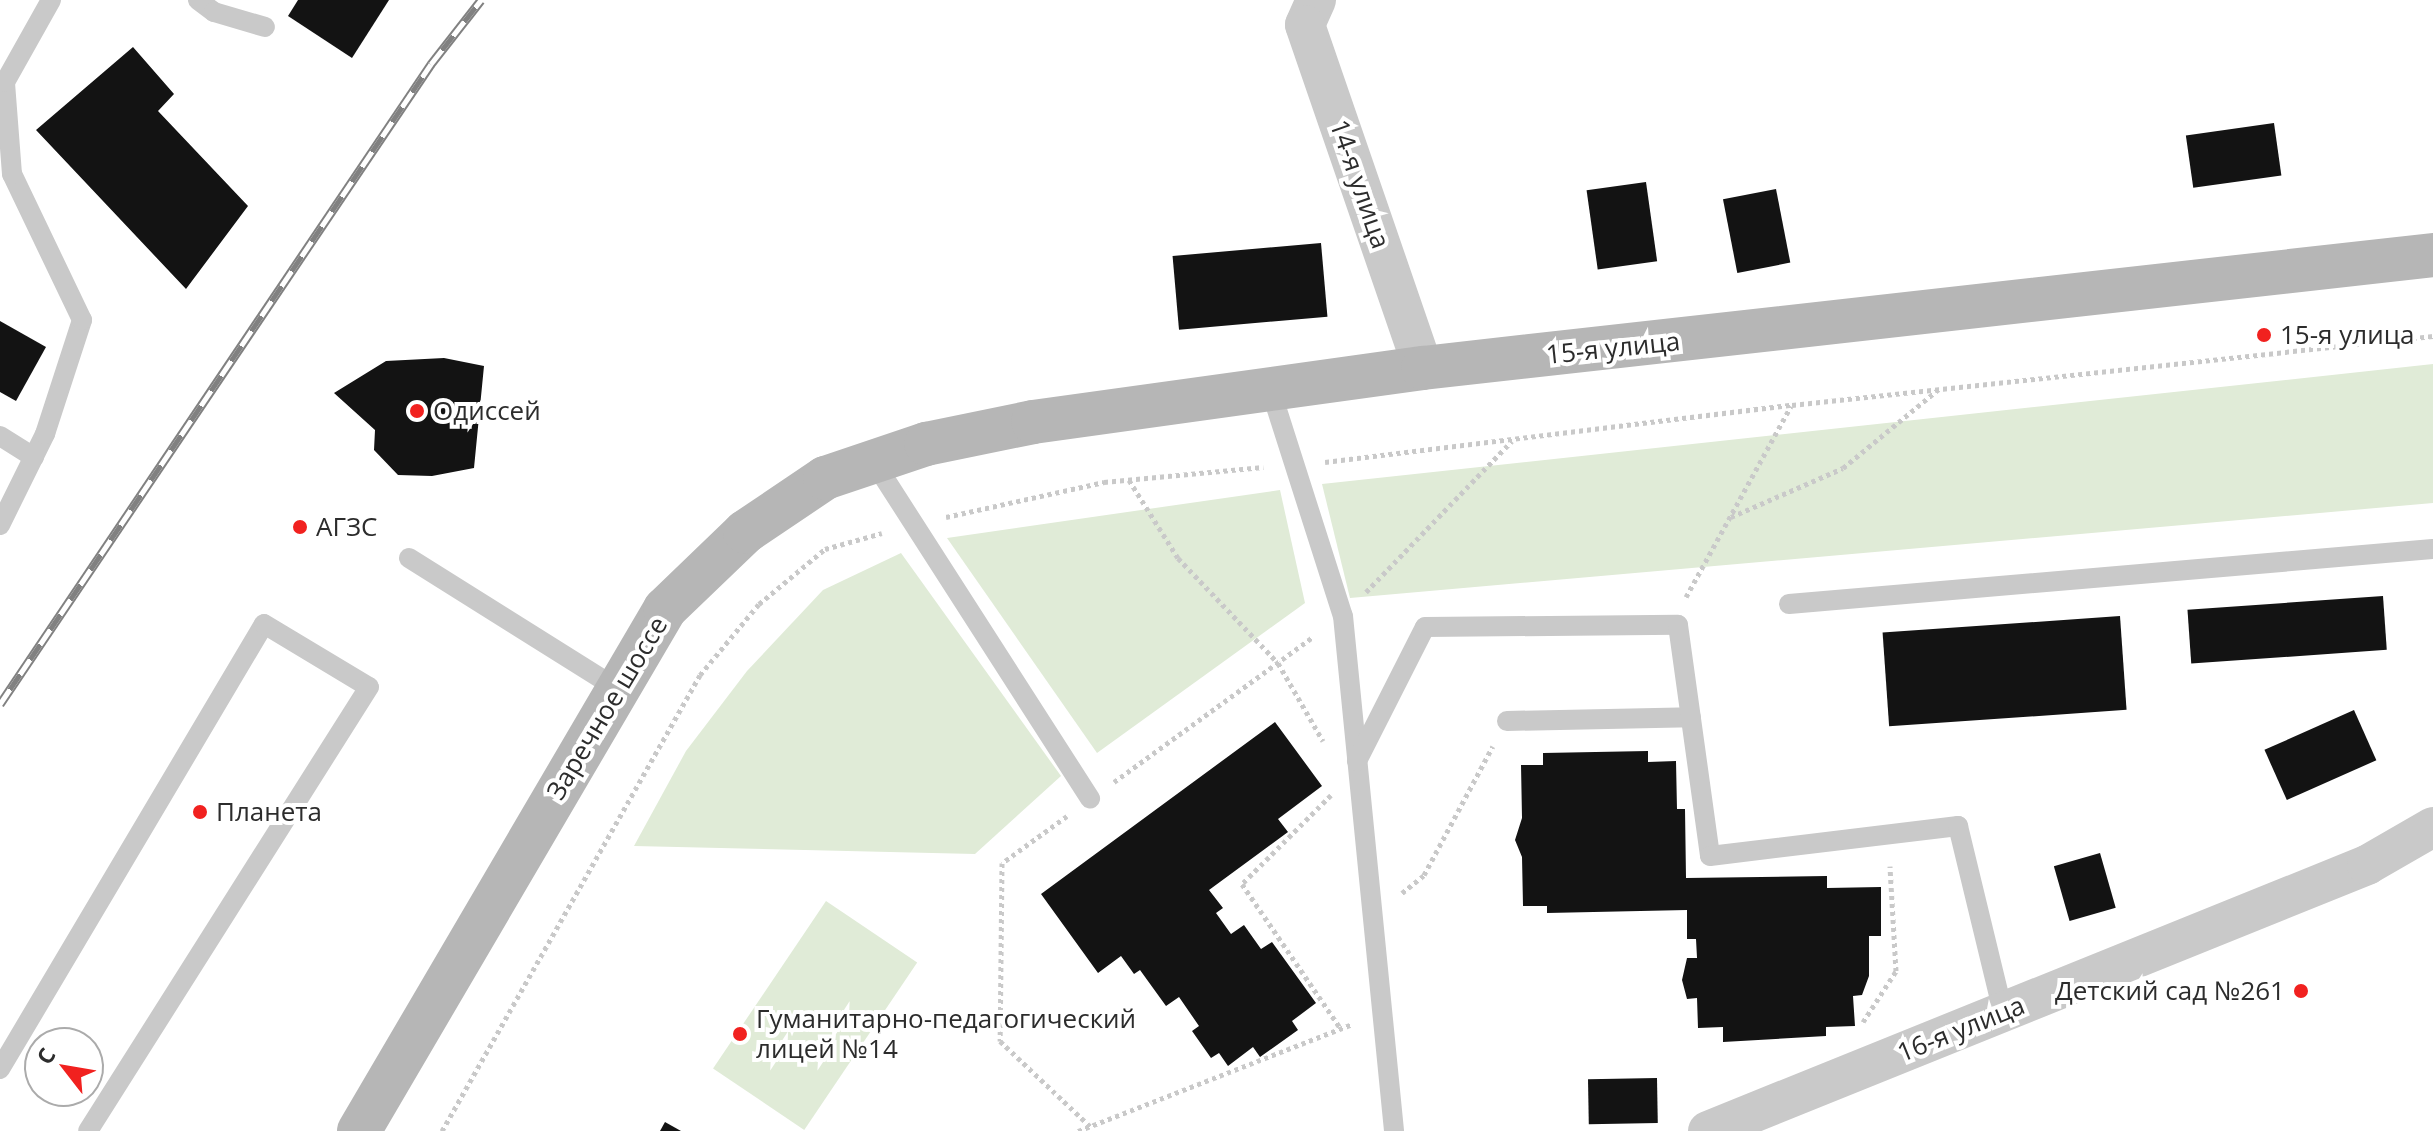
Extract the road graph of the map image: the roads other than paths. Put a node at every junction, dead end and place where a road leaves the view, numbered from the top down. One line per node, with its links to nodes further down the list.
1 (51, 0): 9 (lane)
2 (198, 0): 4 (lane)
3 (1316, 0): 6 (street, 14-я улица)
4 (265, 27)
5 (2433, 255): 6 (main road, 15-я улица)
6 (1423, 368): 7 (main road, 15-я улица)
7 (1271, 391): 10 (main road, Заречное шоссе); 18 (lane)
8 (0, 436): 9 (lane)
9 (34, 457): 11 (lane)
10 (874, 462): 15 (main road, Заречное шоссе); 19 (lane)
11 (0, 525)
12 (2433, 549): 14 (lane)
13 (409, 558): 15 (lane)
14 (1789, 604)
15 (618, 689): 24 (main road, Заречное шоссе)
16 (1691, 717): 17 (lane); 18 (lane); 21 (lane)
17 (1507, 721)
18 (1357, 761): 25 (lane)
19 (1090, 799)
20 (2433, 827): 21 (street, 16-я улица)
21 (2003, 1012): 26 (street, 16-я улица)
22 (0, 1069): 23 (lane)
23 (88, 1131)
24 (359, 1131)
25 (1394, 1131)
26 (1708, 1131)

